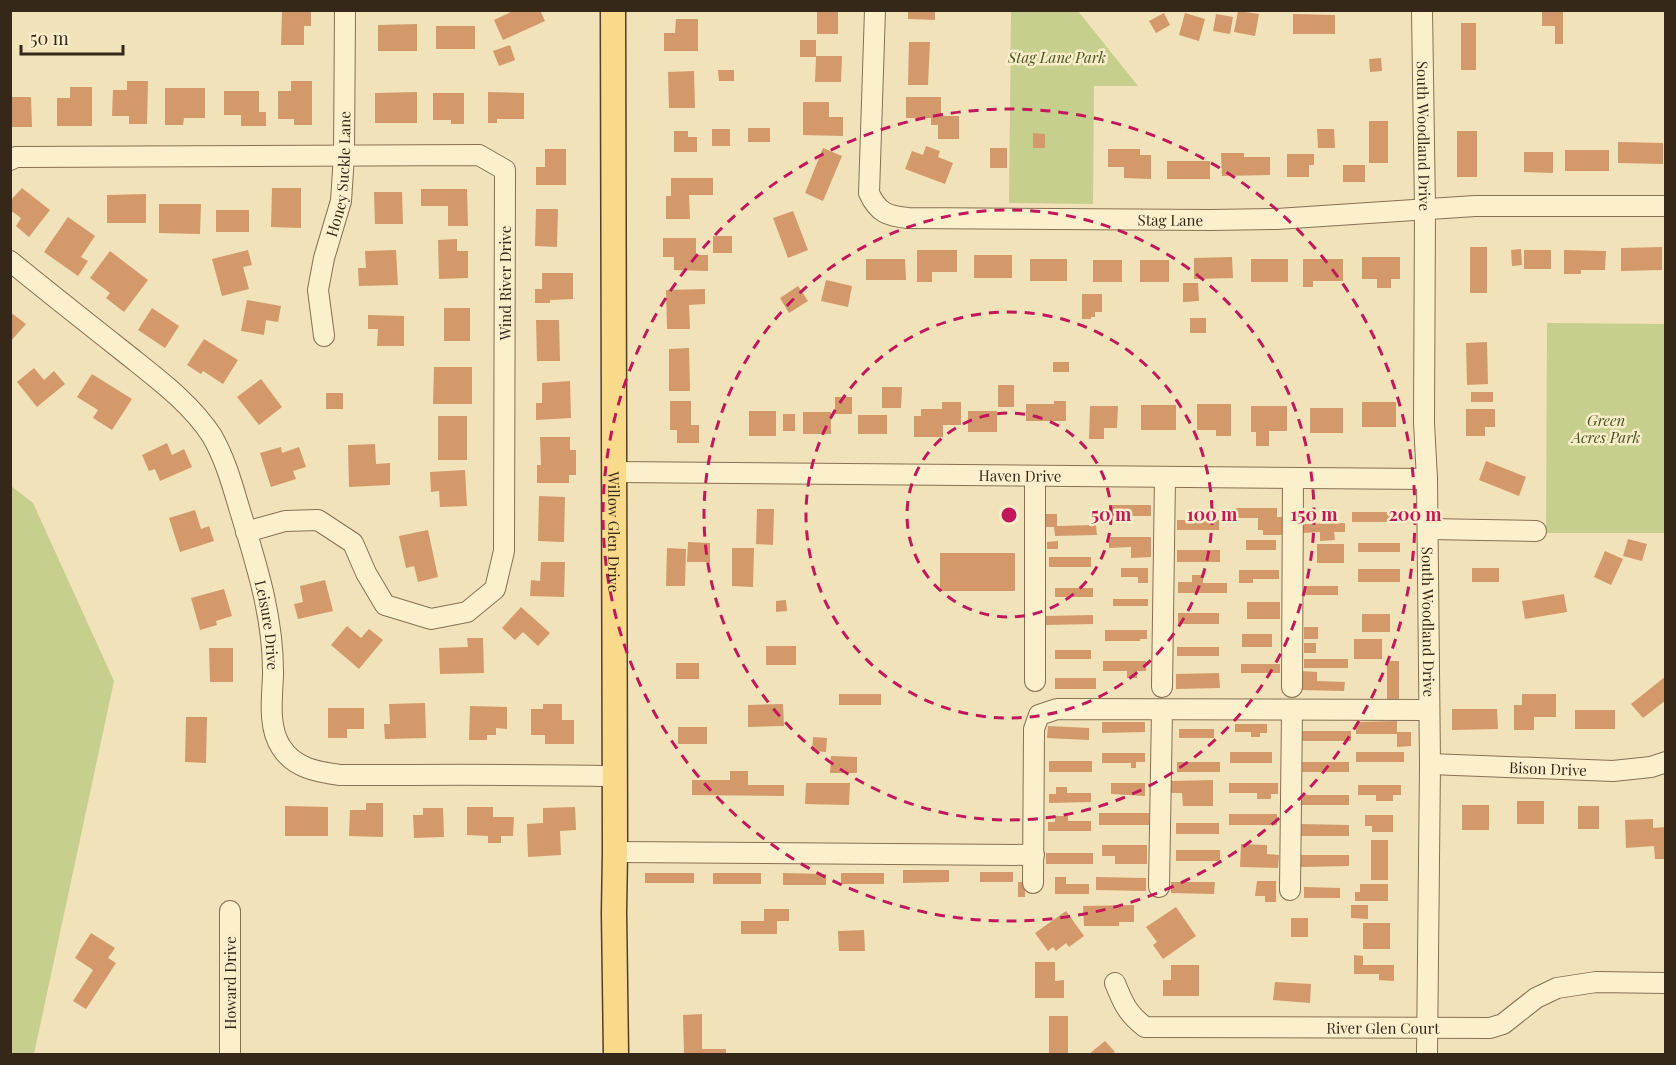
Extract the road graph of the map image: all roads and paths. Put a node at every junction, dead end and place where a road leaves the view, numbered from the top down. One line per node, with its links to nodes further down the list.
1 (345, 10): 5 (street, Honey Suckle Lane)
2 (613, 10): 11 (main road, Willow Glen Drive)
3 (874, 10): 8 (street, Stag Lane)
4 (1422, 10): 8 (street, South Woodland Drive)
5 (344, 155): 6 (street, Wind River Drive); 10 (street, Honey Suckle Lane); 18 (street, Wind River Drive)
6 (10, 160)
7 (1665, 206): 8 (street, Stag Lane)
8 (1425, 209): 15 (street, South Woodland Drive)
9 (10, 261): 18 (street, Leisure Drive)
10 (324, 336)
11 (615, 472): 12 (street, Haven Drive); 27 (main road, Willow Glen Drive)
12 (1035, 476): 13 (street, Haven Drive); 19 (street)
13 (1165, 477): 14 (street, Haven Drive); 20 (street)
14 (1293, 478): 15 (street, Haven Drive); 21 (street)
15 (1427, 479): 16 (street, South Woodland Drive)
16 (1428, 529): 17 (street); 24 (street, South Woodland Drive)
17 (1536, 531)
18 (246, 532): 27 (street, Leisure Drive)
19 (1035, 681)
20 (1162, 687)
21 (1292, 687)
22 (1162, 710): 23 (street); 29 (street); 31 (street)
23 (1292, 710): 24 (street); 32 (street)
24 (1428, 710): 26 (street, South Woodland Drive)
25 (1665, 762): 26 (street, Bison Drive)
26 (1430, 764): 36 (street, South Woodland Drive)
27 (615, 776): 28 (main road, Willow Glen Drive)
28 (615, 852): 29 (street); 38 (main road, Willow Glen Drive)
29 (1034, 855): 30 (street)
30 (1034, 883)
31 (1159, 887)
32 (1290, 890)
33 (230, 911): 37 (street, Howard Drive)
34 (1665, 982): 36 (street, River Glen Court)
35 (1115, 983): 36 (street, River Glen Court)
36 (1427, 1029): 39 (street, South Woodland Drive)
37 (231, 1054)
38 (616, 1054)
39 (1427, 1054)

